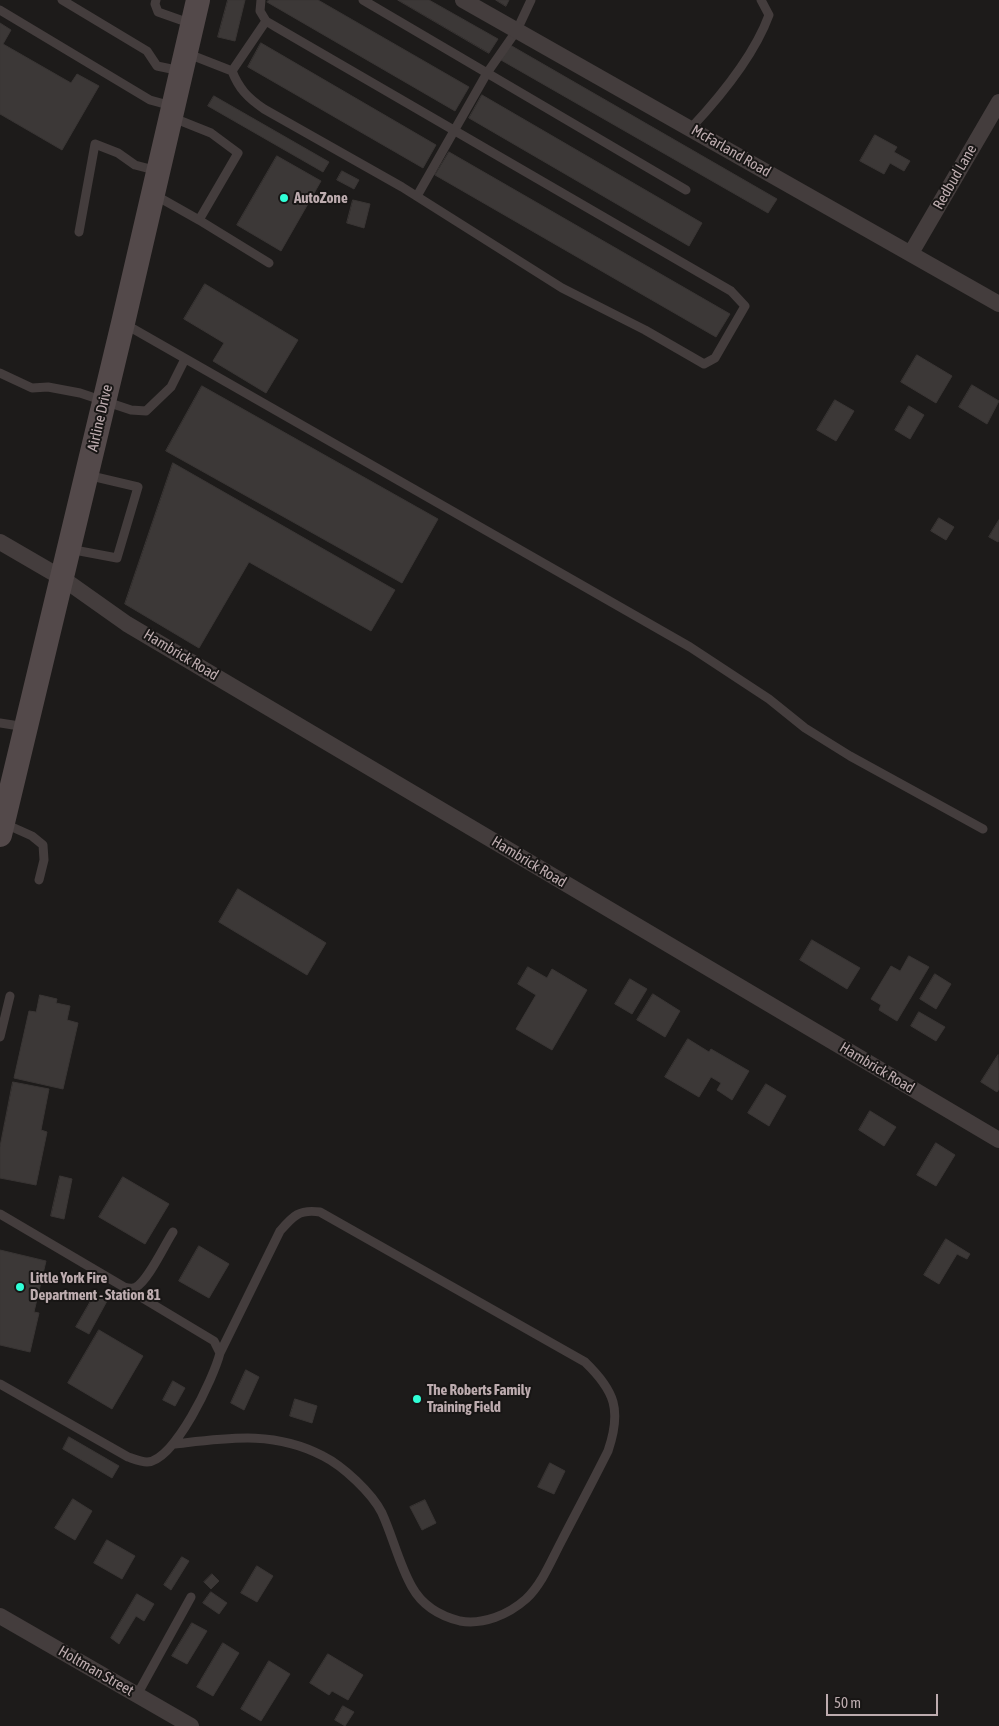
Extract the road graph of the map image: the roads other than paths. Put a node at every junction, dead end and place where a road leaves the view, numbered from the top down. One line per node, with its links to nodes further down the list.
1 (62, 0): 13 (lane)
2 (156, 0): 11 (lane)
3 (198, 0): 11 (main road, Airline Drive)
4 (262, 0): 10 (lane)
5 (363, 0): 15 (lane)
6 (463, 0): 12 (street, McFarland Road)
7 (531, 0): 12 (lane)
8 (761, 0): 18 (lane)
9 (0, 10): 17 (lane)
10 (266, 21): 14 (lane); 19 (lane)
11 (192, 24): 13 (main road, Airline Drive)
12 (518, 30): 15 (lane); 18 (street, McFarland Road)
13 (184, 62): 14 (lane); 17 (main road, Airline Drive)
14 (232, 71): 23 (lane)
15 (487, 73): 19 (lane); 21 (lane)
16 (999, 102): 26 (street, Redbud Lane)
17 (172, 111): 20 (main road, Airline Drive); 24 (lane)
18 (690, 128): 26 (street, McFarland Road)
19 (454, 131): 23 (lane); 23 (lane)
20 (158, 171): 22 (main road, Airline Drive); 25 (lane)
21 (686, 190)
22 (153, 194): 24 (lane); 29 (main road, Airline Drive)
23 (417, 196)
24 (199, 220): 27 (lane)
25 (79, 232)
26 (911, 253): 28 (street, McFarland Road)
27 (269, 264)
28 (999, 304)
29 (123, 323): 30 (lane); 32 (main road, Airline Drive)
30 (185, 359): 32 (lane); 41 (lane)
31 (0, 373): 32 (lane)
32 (105, 400): 33 (main road, Airline Drive)
33 (87, 475): 35 (main road, Airline Drive); 35 (lane)
34 (0, 542): 36 (street, Hambrick Road)
35 (69, 549): 36 (main road, Airline Drive)
36 (62, 578): 38 (main road, Airline Drive); 45 (street, Hambrick Road)
37 (0, 723): 38 (lane)
38 (26, 727): 39 (main road, Airline Drive)
39 (6, 782): 40 (main road, Airline Drive)
40 (2, 829): 42 (lane)
41 (983, 829)
42 (39, 880)
43 (10, 996): 44 (lane)
44 (0, 1036)
45 (999, 1140)
46 (0, 1214): 48 (lane)
47 (173, 1232): 48 (lane)
48 (124, 1287): 49 (lane)
49 (220, 1353): 51 (lane); 51 (lane)
50 (0, 1384): 51 (lane)
51 (175, 1444)
52 (191, 1597): 54 (lane)
53 (0, 1616): 54 (street, Holtman Street)
54 (138, 1695): 55 (street, Holtman Street)
55 (191, 1726)

